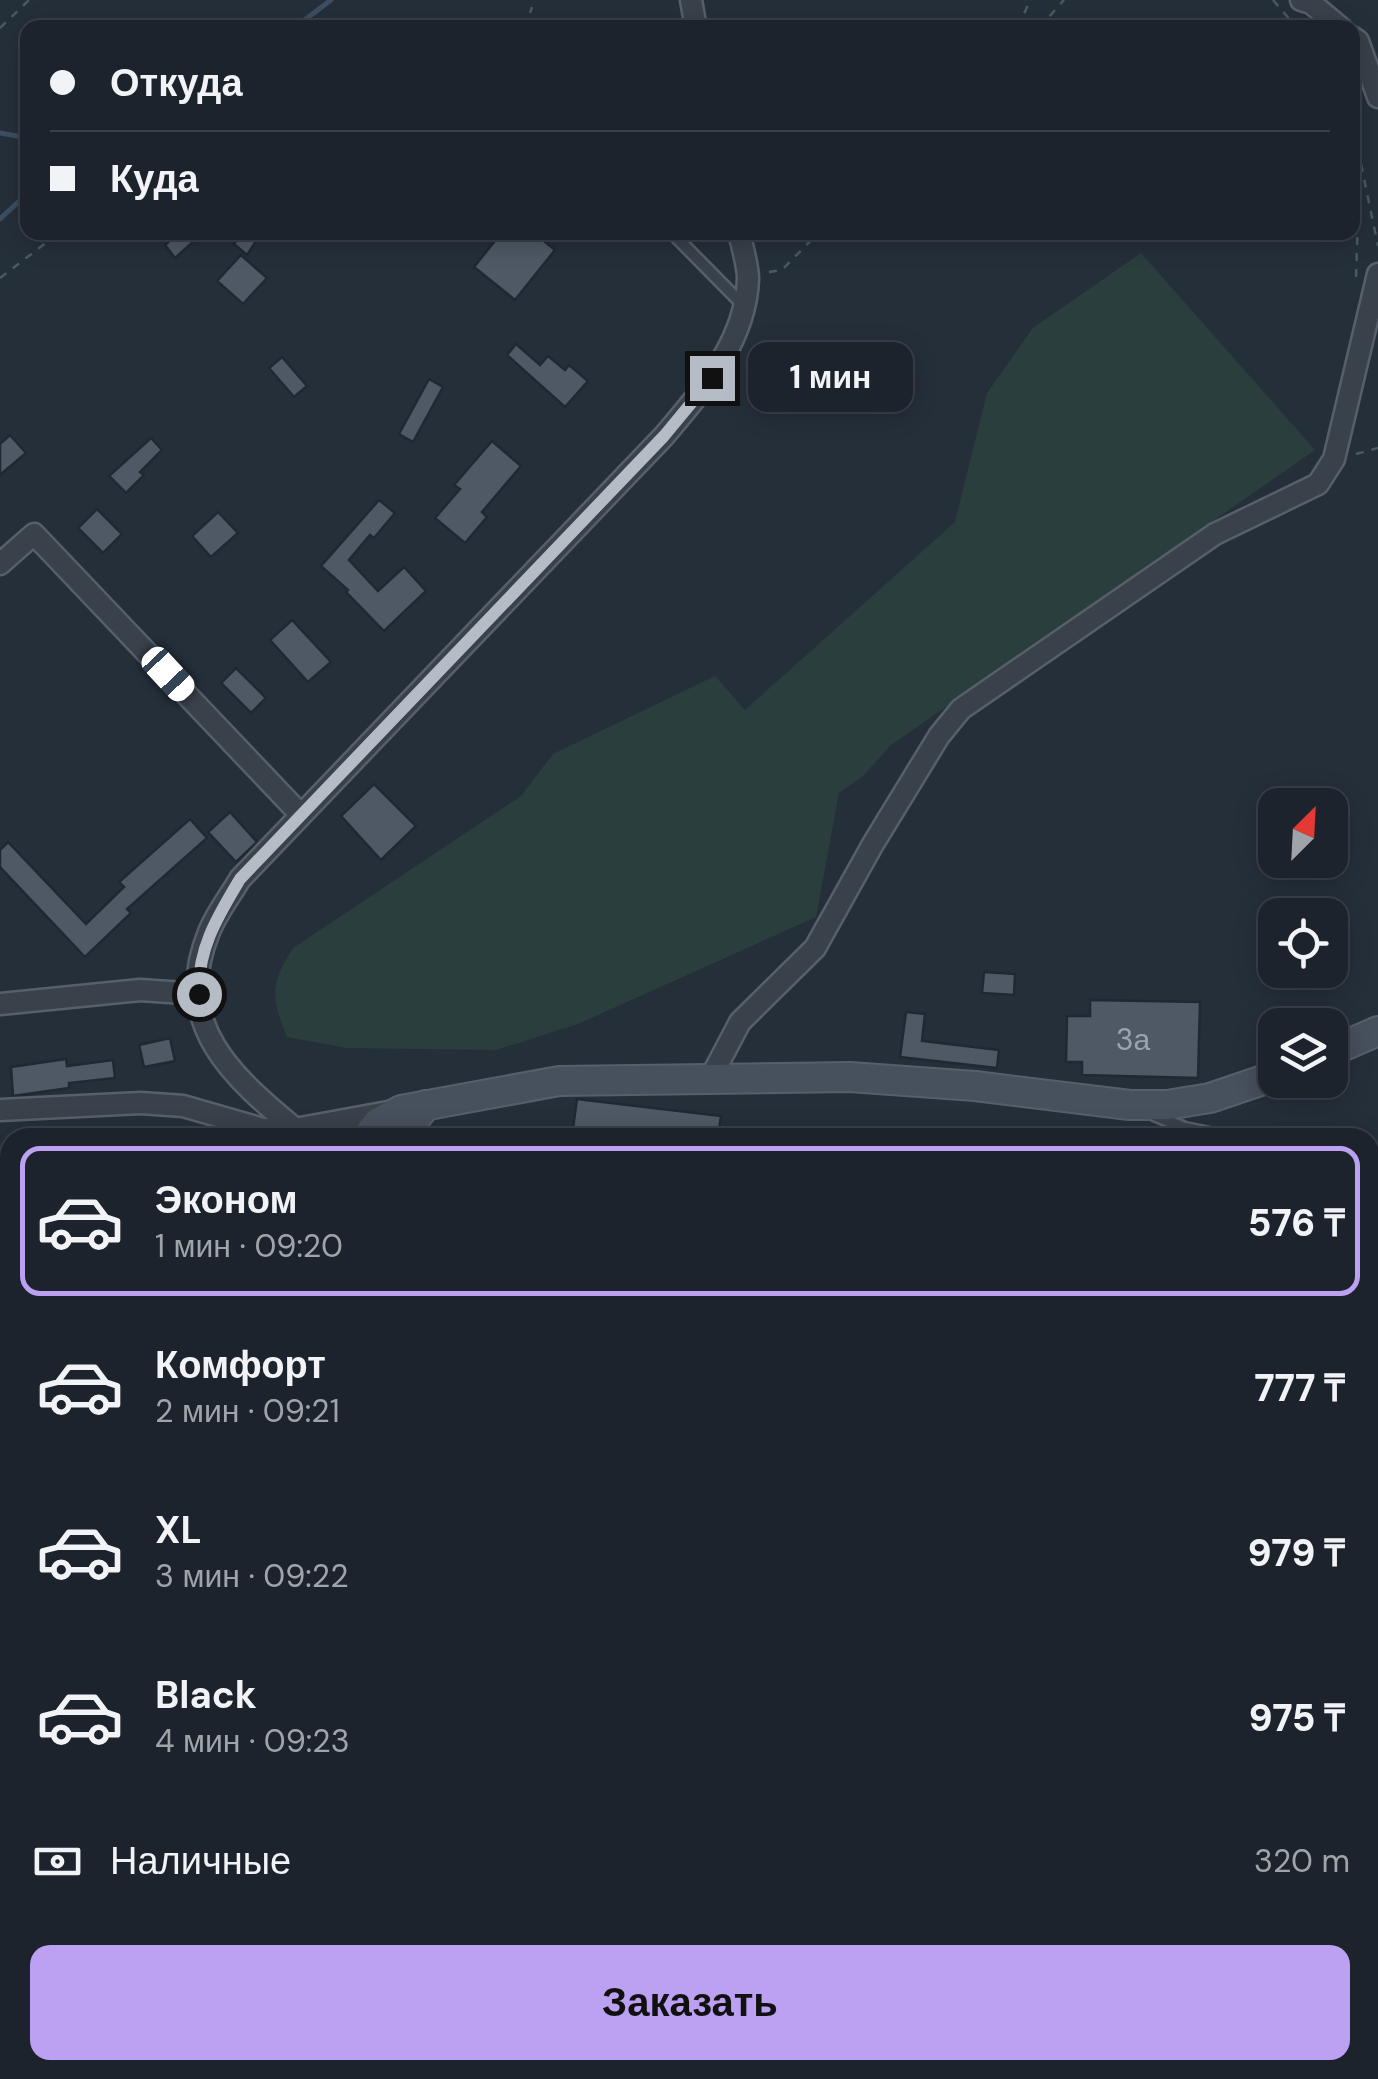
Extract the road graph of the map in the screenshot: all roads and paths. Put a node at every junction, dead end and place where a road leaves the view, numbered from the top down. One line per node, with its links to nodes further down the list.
1 (30, 0): 10 (path)
2 (1064, 0): 7 (path)
3 (1272, 0): 8 (path)
4 (1301, 0): 9 (street)
5 (532, 8): 6 (path)
6 (528, 20)
7 (1046, 20)
8 (1291, 20)
9 (1331, 20)
10 (0, 28)
11 (1360, 46): 12 (street)
12 (1378, 96)
13 (1360, 160): 19 (path)
14 (50, 240): 23 (path)
15 (678, 240): 24 (lane)
16 (741, 240): 21 (street)
17 (811, 240): 21 (path)
18 (1357, 240): 22 (path)
19 (1378, 246)
20 (1378, 274): 26 (street)
21 (748, 276): 24 (street)
22 (1356, 277)
23 (0, 278)
24 (744, 306): 28 (street)
25 (1378, 448): 26 (path)
26 (1334, 458): 33 (street)
27 (0, 564): 28 (street)
28 (301, 815): 29 (street)
29 (199, 994): 30 (street); 39 (street)
30 (0, 1004)
31 (1378, 1031): 32 (main road)
32 (1348, 1044)
33 (710, 1079): 35 (main road); 37 (main road)
34 (1258, 1082): 35 (main road)
35 (1130, 1105): 42 (lane)
36 (0, 1110): 38 (street)
37 (409, 1117): 40 (street); 41 (main road)
38 (260, 1128)
39 (294, 1128)
40 (334, 1128)
41 (373, 1128)
42 (1186, 1128)

